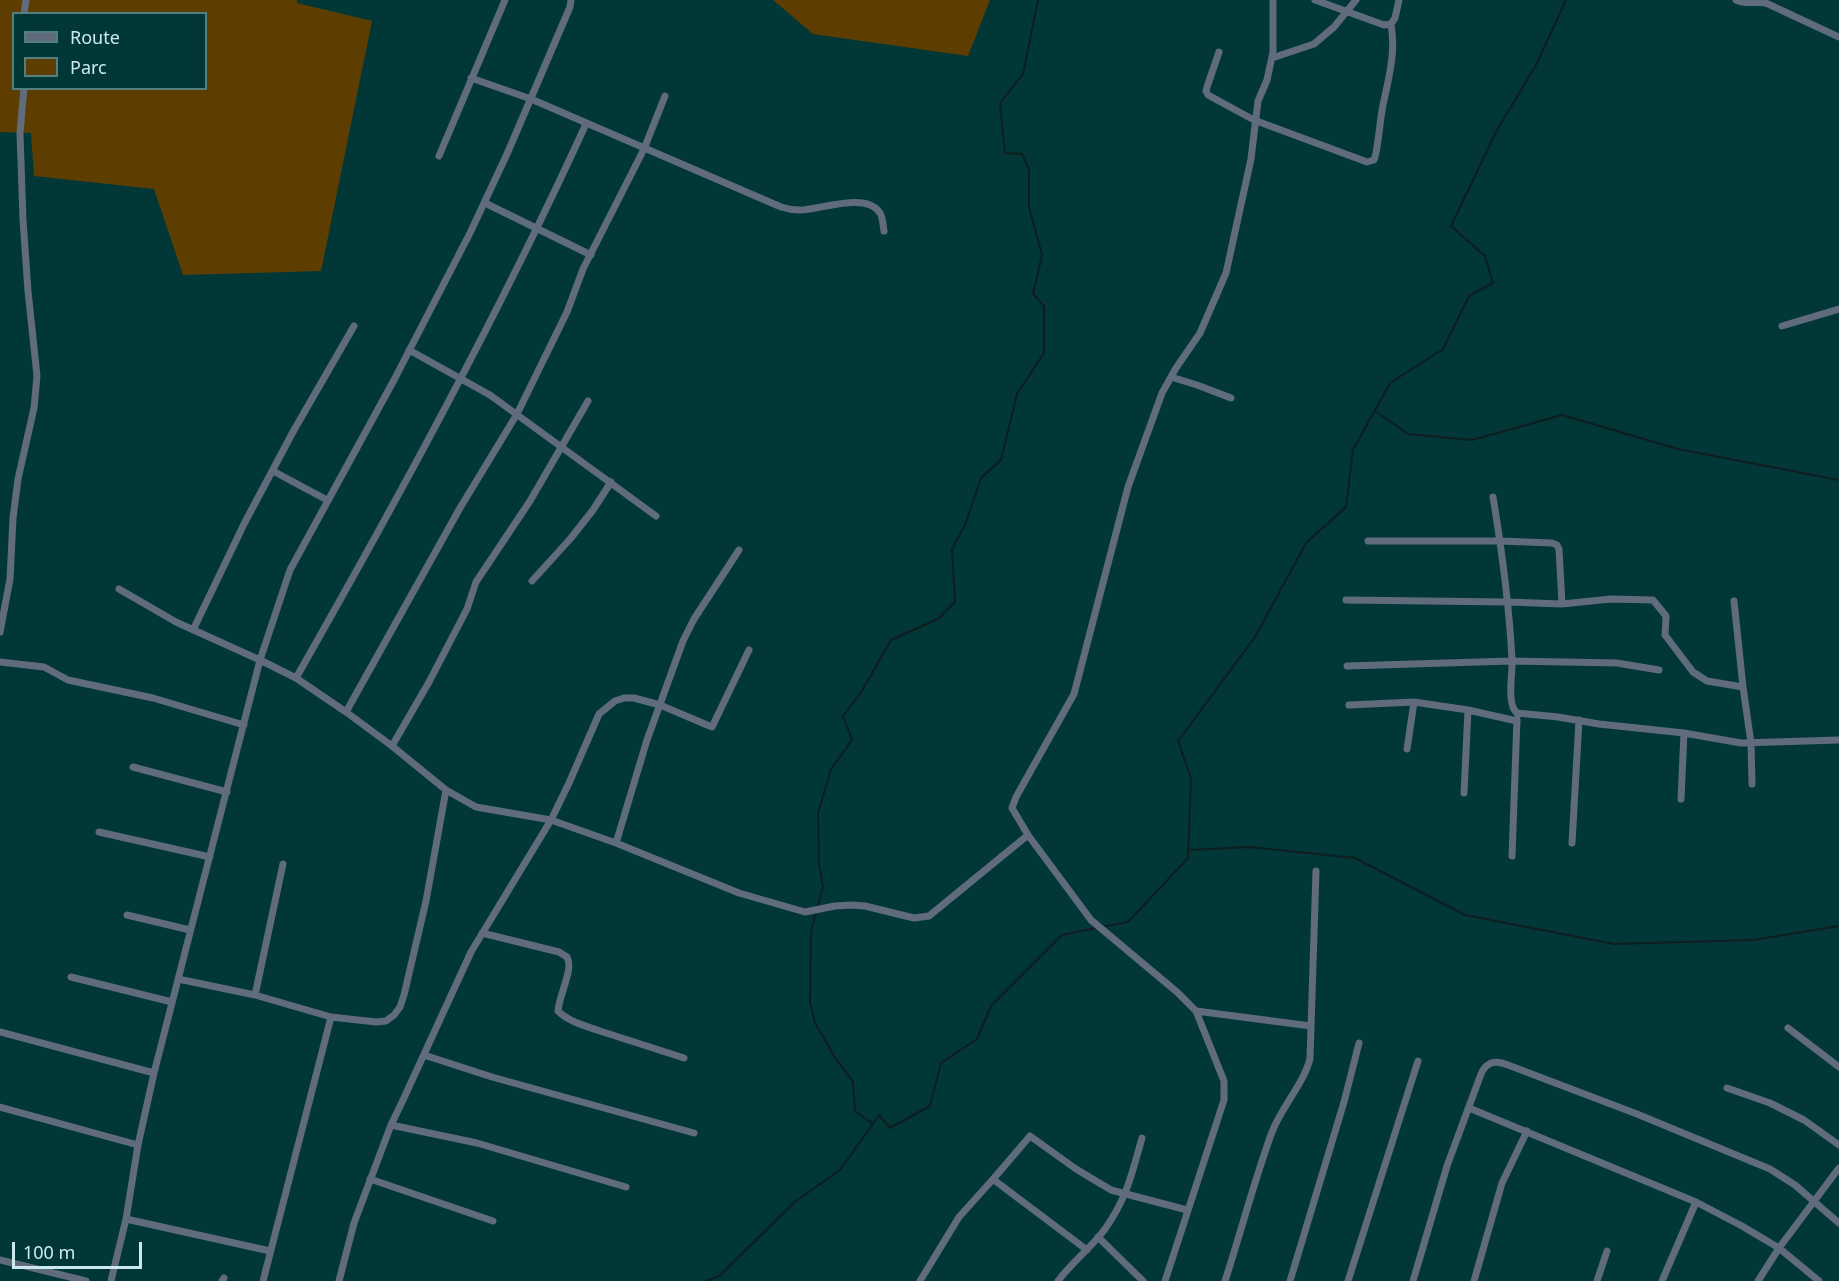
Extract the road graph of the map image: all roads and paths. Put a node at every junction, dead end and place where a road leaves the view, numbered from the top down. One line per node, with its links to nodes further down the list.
1 (505, 0): 13 (street)
2 (571, 0): 16 (street)
3 (1273, 0): 12 (street)
4 (1315, 0): 8 (street)
5 (1356, 0): 8 (street)
6 (1399, 0): 9 (street)
7 (1736, 0): 10 (street)
8 (1346, 11): 9 (street); 12 (street)
9 (1391, 24): 17 (street)
10 (1839, 37)
11 (1219, 52): 17 (street)
12 (1272, 58): 17 (street)
13 (471, 78): 16 (street); 20 (street)
14 (24, 90): 50 (street)
15 (665, 96): 19 (street)
16 (531, 99): 18 (street); 21 (street)
17 (1254, 120): 29 (street)
18 (586, 124): 19 (street); 22 (street)
19 (644, 149): 23 (street); 24 (street)
20 (439, 156)
21 (485, 203): 22 (street); 28 (street)
22 (537, 228): 24 (street); 30 (street)
23 (884, 231)
24 (591, 255): 33 (street)
25 (1839, 309): 27 (street)
26 (354, 326): 35 (street)
27 (1782, 326)
28 (409, 350): 30 (street); 38 (street)
29 (1171, 377): 31 (street); 80 (street)
30 (461, 379): 33 (street); 57 (street)
31 (1231, 398)
32 (588, 401): 34 (street)
33 (517, 414): 34 (street); 63 (street)
34 (561, 447): 36 (street); 70 (street)
35 (273, 471): 38 (street); 49 (street)
36 (611, 482): 39 (street); 43 (street)
37 (1493, 497): 41 (street)
38 (327, 500): 52 (street)
39 (656, 516)
40 (1368, 541): 41 (street)
41 (1500, 541): 47 (street); 48 (street)
42 (739, 550): 60 (street)
43 (532, 581)
44 (119, 590): 49 (street)
45 (1346, 600): 47 (street)
46 (1734, 601): 58 (street)
47 (1507, 602): 48 (street); 53 (street)
48 (1562, 604): 58 (street)
49 (193, 630): 52 (street)
50 (0, 632)
51 (749, 650): 60 (street)
52 (260, 660): 57 (street); 66 (street)
53 (1512, 661): 55 (street); 56 (street); 64 (street)
54 (0, 662): 66 (street)
55 (1347, 666)
56 (1659, 670)
57 (296, 678): 63 (street)
58 (1743, 687): 69 (street)
59 (1414, 702): 61 (street); 62 (street); 71 (street)
60 (660, 705): 78 (street); 81 (street)
61 (1349, 705)
62 (1468, 710): 64 (street); 76 (street)
63 (346, 712): 70 (street)
64 (1517, 717): 65 (street); 83 (street)
65 (1579, 720): 67 (street); 82 (street)
66 (244, 725): 75 (street)
67 (1684, 733): 69 (street); 77 (street)
68 (1839, 740): 69 (street)
69 (1751, 743): 73 (street)
70 (392, 746): 74 (street)
71 (1407, 749)
72 (133, 767): 75 (street)
73 (1752, 784)
74 (446, 790): 78 (street); 95 (street)
75 (227, 792): 84 (street)
76 (1464, 793)
77 (1681, 799)
78 (551, 820): 81 (street); 89 (street)
79 (99, 832): 84 (street)
80 (1028, 835): 81 (street); 94 (street)
81 (616, 843)
82 (1572, 843)
83 (1512, 856)
84 (210, 857): 88 (street)
85 (284, 864): 92 (street)
86 (1316, 871): 96 (street)
87 (127, 915): 88 (street)
88 (190, 930): 91 (street)
89 (482, 933): 100 (street); 101 (street)
90 (71, 977): 93 (street)
91 (178, 979): 92 (street); 93 (street)
92 (255, 995): 95 (street)
93 (172, 1002): 104 (street)
94 (1196, 1011): 96 (street); 121 (street)
95 (331, 1017): 127 (street)
96 (1311, 1026): 139 (street)
97 (1788, 1028): 103 (street)
98 (0, 1032): 104 (street)
99 (1359, 1043): 140 (street)
100 (424, 1055): 108 (street); 110 (street)
101 (684, 1058)
102 (1418, 1061): 141 (street)
103 (1839, 1067)
104 (154, 1073): 112 (street)
105 (1727, 1088): 113 (street)
106 (0, 1107): 112 (street)
107 (1470, 1108): 109 (street); 119 (street); 142 (street)
108 (391, 1125): 116 (street); 117 (street)
109 (1527, 1131): 120 (street); 143 (street)
110 (694, 1133)
111 (1142, 1138): 118 (street)
112 (138, 1145): 122 (street)
113 (1839, 1145)
114 (1839, 1168): 119 (street)
115 (994, 1177): 118 (street); 128 (street); 135 (street)
116 (370, 1179): 123 (street); 134 (street)
117 (626, 1187)
118 (1126, 1195): 121 (street); 125 (street)
119 (1814, 1200): 124 (street); 126 (street)
120 (1696, 1202): 126 (street); 145 (street)
121 (1187, 1210): 138 (street)
122 (126, 1220): 127 (street); 132 (street)
123 (493, 1221)
124 (1839, 1224)
125 (1098, 1237): 128 (street); 137 (street)
126 (1779, 1248): 146 (street); 147 (street)
127 (270, 1251): 133 (street)
128 (1087, 1251): 136 (street)
129 (1607, 1251): 144 (street)
130 (0, 1260): 131 (street)
131 (86, 1281)
132 (111, 1281)
133 (263, 1281)
134 (339, 1281)
135 (920, 1281)
136 (1058, 1281)
137 (1143, 1281)
138 (1165, 1281)
139 (1225, 1281)
140 (1290, 1281)
141 (1348, 1281)
142 (1413, 1281)
143 (1474, 1281)
144 (1597, 1281)
145 (1662, 1281)
146 (1758, 1281)
147 (1819, 1281)

